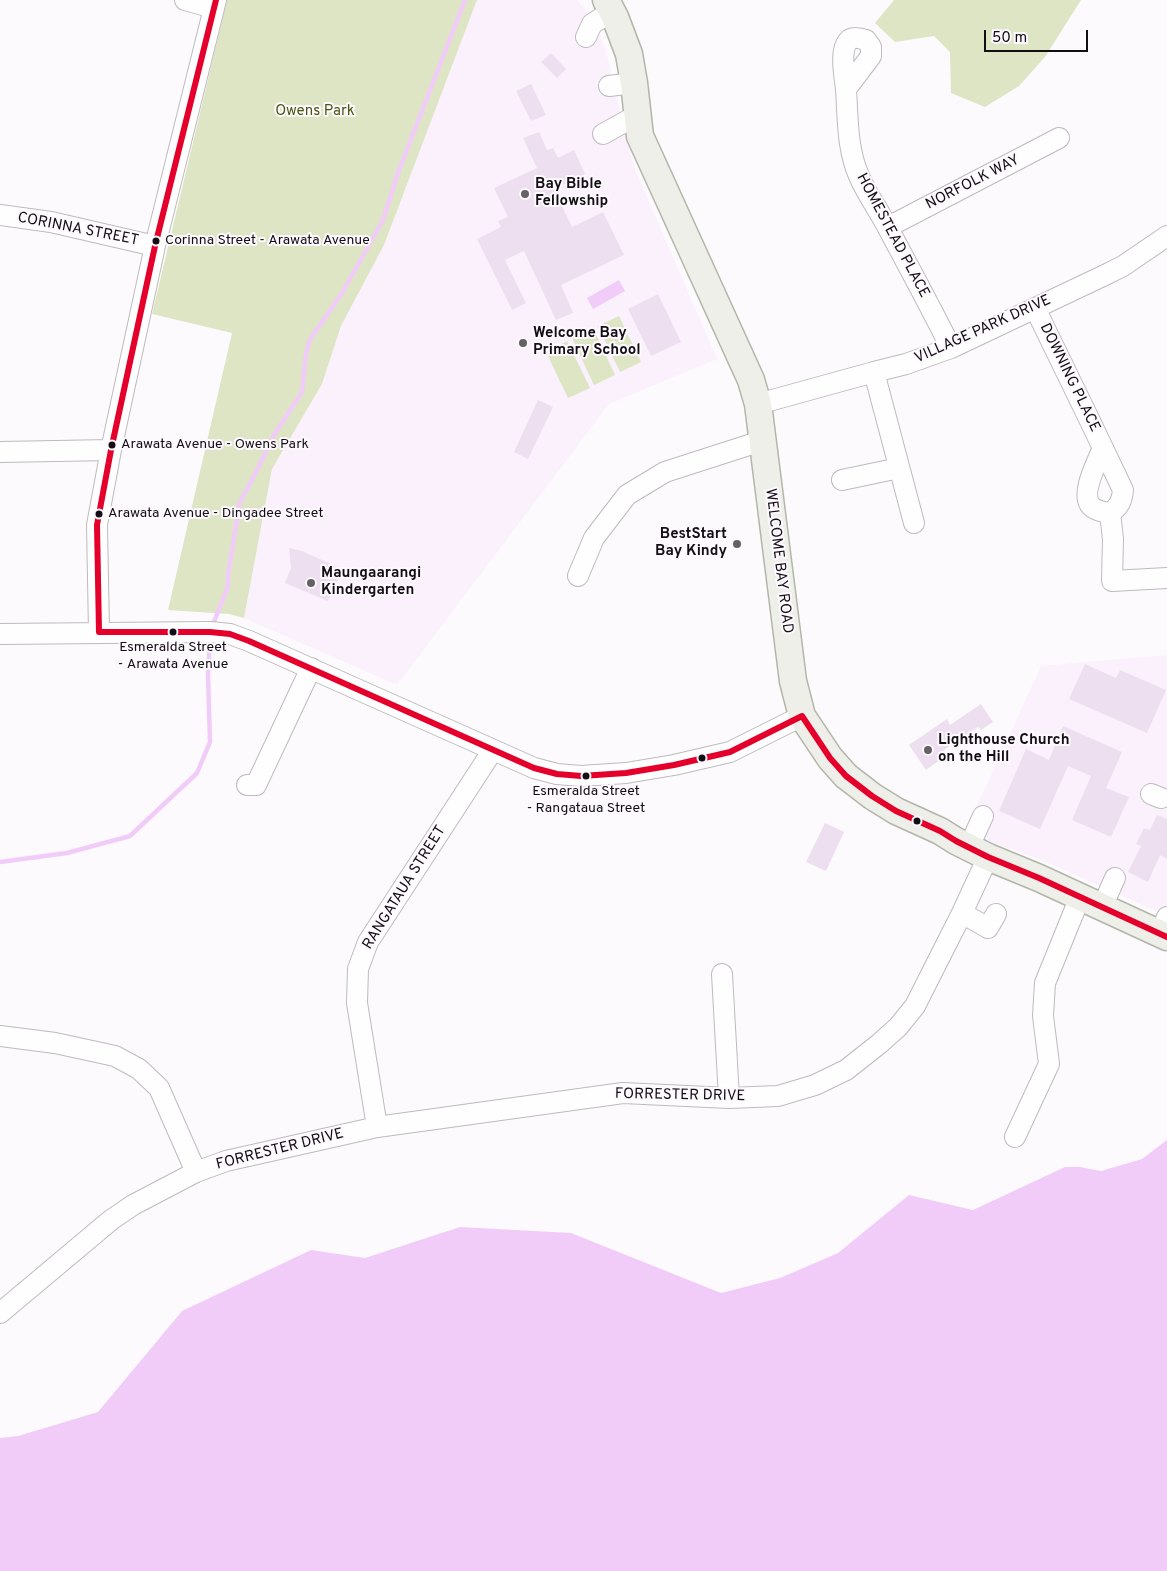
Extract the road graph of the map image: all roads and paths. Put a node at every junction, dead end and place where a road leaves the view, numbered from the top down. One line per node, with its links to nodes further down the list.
1 (185, 0): 2 (street)
2 (215, 4): 12 (street)
3 (609, 6): 4 (street); 6 (main road, WELCOME BAY ROAD)
4 (586, 37)
5 (846, 89): 10 (street, HOMESTEAD PLACE)
6 (638, 117): 7 (street); 16 (main road, WELCOME BAY ROAD)
7 (603, 134)
8 (1059, 138): 10 (street, NORFOLK WAY)
9 (0, 215): 12 (street, CORINNA STREET)
10 (888, 227): 14 (street, HOMESTEAD PLACE)
11 (1167, 236): 13 (street, VILLAGE PARK DRIVE)
12 (155, 246): 19 (street)
13 (1035, 308): 14 (street, VILLAGE PARK DRIVE); 18 (street, DOWNING PLACE)
14 (951, 348): 15 (street, VILLAGE PARK DRIVE)
15 (874, 372): 16 (street, VILLAGE PARK DRIVE); 21 (street)
16 (758, 404): 17 (main road, WELCOME BAY ROAD)
17 (763, 443): 25 (street); 30 (main road, WELCOME BAY ROAD)
18 (1103, 448): 23 (street, DOWNING PLACE); 23 (street, DOWNING PLACE)
19 (111, 450): 20 (street); 27 (street)
20 (0, 452)
21 (900, 468): 22 (street); 24 (street)
22 (842, 480)
23 (1110, 513): 26 (street)
24 (914, 523)
25 (578, 576)
26 (1167, 578)
27 (99, 632): 28 (street); 29 (street)
28 (0, 634)
29 (311, 668): 31 (street); 32 (street)
30 (802, 716): 31 (street); 34 (main road, WELCOME BAY ROAD)
31 (493, 750): 43 (street, RANGATAUA STREET)
32 (247, 785)
33 (983, 816): 34 (street, FORRESTER DRIVE)
34 (978, 852): 36 (main road, WELCOME BAY ROAD); 37 (street, FORRESTER DRIVE)
35 (1115, 878): 36 (street)
36 (1091, 902): 39 (main road, WELCOME BAY ROAD); 44 (street)
37 (962, 913): 38 (street); 42 (street, FORRESTER DRIVE)
38 (996, 914)
39 (1164, 929)
40 (722, 974): 42 (street)
41 (0, 1036): 45 (street, FORRESTER DRIVE)
42 (729, 1098): 43 (street, FORRESTER DRIVE)
43 (377, 1127): 45 (street, FORRESTER DRIVE)
44 (1015, 1137)
45 (196, 1172): 46 (street, FORRESTER DRIVE)
46 (0, 1314)

